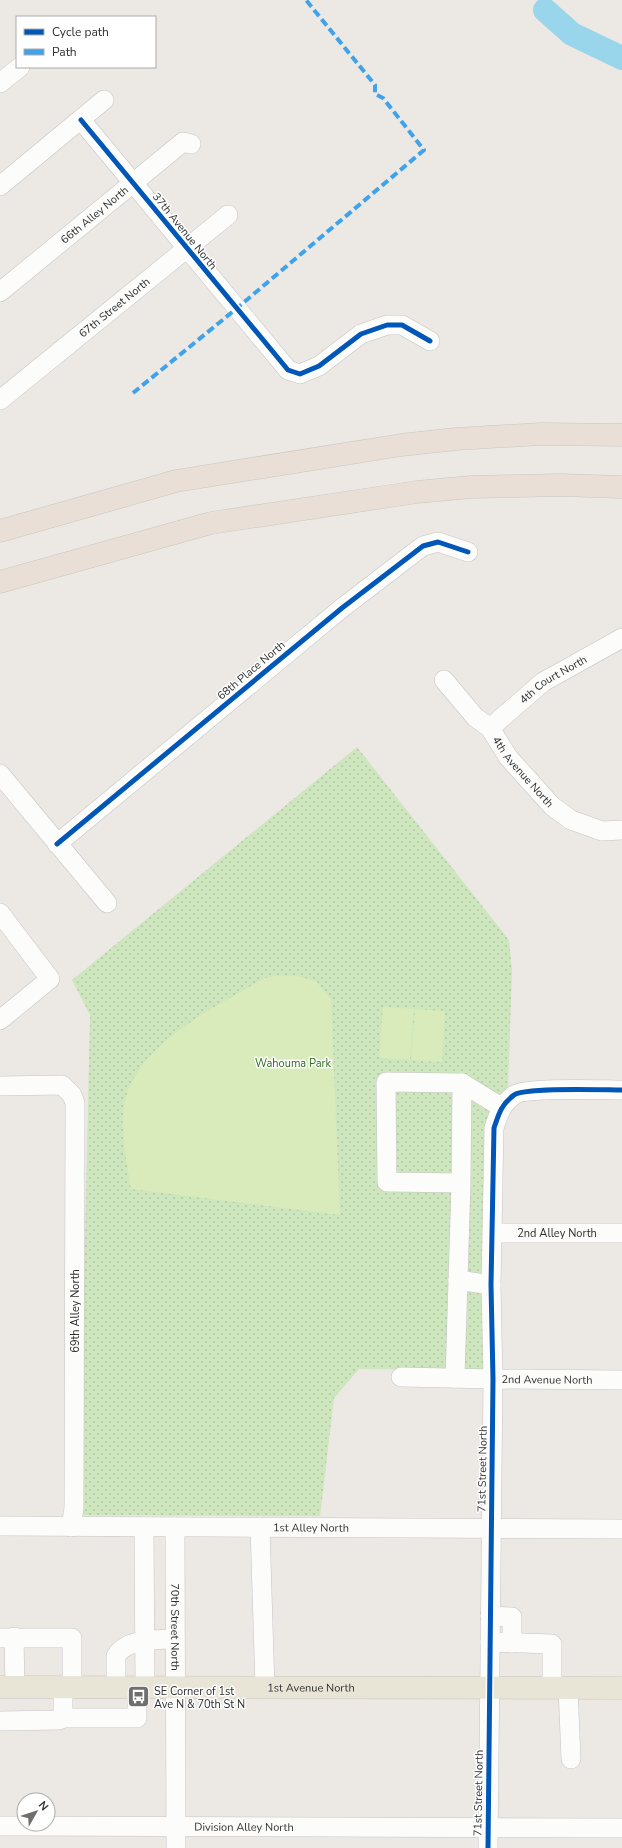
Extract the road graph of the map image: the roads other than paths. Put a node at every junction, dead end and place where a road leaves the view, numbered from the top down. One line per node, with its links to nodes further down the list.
1 (19, 68): 2 (street)
2 (0, 83)
3 (104, 100): 4 (street)
4 (81, 120): 6 (street, 37th Avenue North); 7 (street)
5 (191, 144): 6 (street, 66th Alley North)
6 (133, 184): 9 (street, 37th Avenue North); 10 (street, 66th Alley North)
7 (0, 186)
8 (228, 215): 9 (street, 67th Street North)
9 (186, 248): 11 (street, 37th Avenue North); 12 (street, 67th Street North)
10 (0, 292)
11 (430, 341)
12 (0, 400)
13 (622, 435): 15 (highway)
14 (622, 487): 17 (highway)
15 (0, 531)
16 (468, 552): 23 (street, 68th Place North)
17 (0, 582)
18 (622, 638): 20 (street, 4th Court North)
19 (444, 680): 20 (street, 4th Avenue North)
20 (490, 728): 22 (street, 4th Avenue North)
21 (0, 774): 23 (street)
22 (622, 830)
23 (57, 844): 24 (street)
24 (107, 903)
25 (0, 913): 26 (street)
26 (0, 1020)
27 (462, 1083): 30 (street); 31 (street); 31 (street)
28 (0, 1086): 41 (street, 69th Alley North)
29 (622, 1090): 30 (street)
30 (506, 1102): 33 (street, 71st Street North)
31 (461, 1183): 34 (street)
32 (622, 1232): 33 (street, 2nd Alley North)
33 (492, 1233): 35 (street, 71st Street North)
34 (458, 1280): 35 (street); 37 (street)
35 (491, 1286): 38 (street, 71st Street North)
36 (401, 1376): 37 (street, 2nd Avenue North)
37 (455, 1378): 38 (street, 2nd Avenue North)
38 (493, 1379): 39 (street, 2nd Avenue North); 45 (street, 71st Street North)
39 (622, 1380)
40 (0, 1526): 41 (street, 1st Alley North)
41 (71, 1527): 42 (street, 1st Alley North)
42 (144, 1527): 43 (street, 1st Alley North); 47 (street)
43 (175, 1527): 44 (street, 1st Alley North); 48 (street, 70th Street North)
44 (260, 1527): 45 (street, 1st Alley North); 59 (street)
45 (491, 1528): 46 (street, 1st Alley North); 49 (street, 71st Street North)
46 (622, 1529)
47 (144, 1582): 48 (street); 52 (street)
48 (175, 1582): 51 (street, 70th Street North)
49 (490, 1616): 53 (street, 71st Street North); 54 (street)
50 (7, 1638): 55 (street); 56 (street)
51 (175, 1639): 52 (street); 58 (street, 70th Street North)
52 (145, 1641): 57 (street); 57 (street)
53 (490, 1642): 54 (street); 60 (street, 71st Street North)
54 (512, 1643): 61 (street)
55 (8, 1688): 56 (main road, 1st Avenue North)
56 (67, 1688): 57 (main road, 1st Avenue North); 63 (street)
57 (133, 1688): 58 (main road, 1st Avenue North); 63 (street)
58 (175, 1688): 59 (main road, 1st Avenue North); 67 (street, 70th Street North)
59 (265, 1688): 60 (main road, 1st Avenue North)
60 (490, 1688): 61 (main road, 1st Avenue North); 68 (street, 71st Street North)
61 (560, 1688): 62 (main road, 1st Avenue North); 65 (street)
62 (622, 1688)
63 (63, 1718): 64 (street)
64 (0, 1721)
65 (571, 1758)
66 (0, 1826): 67 (street, Division Alley North)
67 (176, 1826): 68 (street, Division Alley North); 70 (street, 70th Street North)
68 (487, 1828): 69 (street, Division Alley North); 71 (street, 71st Street North)
69 (622, 1828)
70 (176, 1848)
71 (488, 1848)

